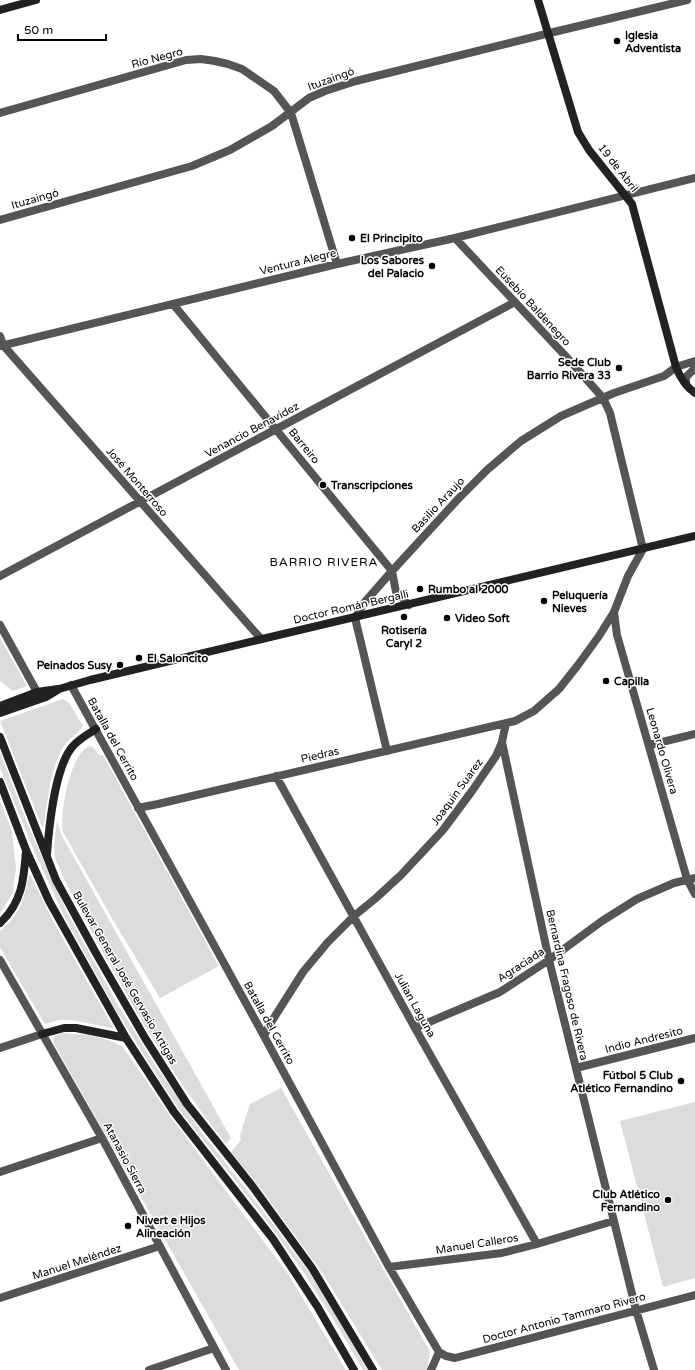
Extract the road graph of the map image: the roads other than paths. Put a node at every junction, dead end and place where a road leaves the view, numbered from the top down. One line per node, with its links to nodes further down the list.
1 (36, 0): 4 (main road)
2 (538, 0): 5 (main road, 19 de Abril)
3 (687, 0): 5 (street, Ituzaingó)
4 (0, 10)
5 (548, 33): 6 (street, Ituzaingó); 9 (main road, 19 de Abril)
6 (291, 112): 7 (street, Río Negro); 10 (street, Ituzaingó); 12 (street, Río Negro)
7 (0, 113)
8 (695, 178): 9 (street, Ventura Alegre)
9 (626, 195): 11 (street, Ventura Alegre); 18 (main road, 19 de Abril)
10 (0, 220)
11 (455, 238): 12 (street, Ventura Alegre); 13 (street, Eusebio Baldenegro)
12 (336, 264): 14 (street, Ventura Alegre)
13 (515, 302): 22 (street, Eusebio Baldenegro); 23 (street, Venancio Benavidez)
14 (173, 304): 16 (street, Ventura Alegre); 23 (street, Barreiro)
15 (0, 336): 16 (street, José Monterroso)
16 (1, 345): 24 (street, José Monterroso)
17 (695, 361): 18 (street, Basilio Araujo)
18 (676, 368): 20 (main road, 19 de Abril); 22 (street, Basilio Araujo)
19 (695, 368): 20 (street)
20 (686, 384): 21 (main road, 19 de Abril)
21 (695, 393)
22 (603, 398): 26 (street, Eusebio Baldenegro); 27 (street, Basilio Araujo)
23 (276, 430): 24 (street, Venancio Benavidez); 27 (street, Barreiro)
24 (140, 502): 28 (street, Venancio Benavidez); 33 (street, José Monterroso)
25 (695, 536): 26 (main road, Doctor Román Bergalli)
26 (643, 549): 29 (main road, Doctor Román Bergalli); 30 (street)
27 (392, 571): 29 (street, Barreiro); 31 (street, Basilio Araujo)
28 (0, 576)
29 (409, 605): 31 (main road, Doctor Román Bergalli)
30 (614, 612): 40 (street); 45 (street, Leonardo Olivera)
31 (355, 618): 33 (main road, Doctor Román Bergalli); 46 (street)
32 (0, 625): 36 (street)
33 (261, 639): 34 (main road, Doctor Román Bergalli)
34 (71, 685): 35 (main road, Doctor Román Bergalli); 41 (street, Batalla del Cerrito)
35 (59, 689): 36 (main road, Doctor Román Bergalli); 37 (main road, Doctor Román Bergalli)
36 (37, 692): 37 (main road, Doctor Román Bergalli)
37 (21, 702): 38 (main road, Doctor Román Bergalli); 39 (main road, Doctor Román Bergalli)
38 (0, 706)
39 (0, 713)
40 (506, 723): 44 (street, Joaquin Suarez); 46 (street, Piedras)
41 (96, 729): 49 (street, Batalla del Cerrito); 51 (main road)
42 (695, 734): 45 (street)
43 (0, 737): 51 (main road, Bulevar General José Gervasio Artigas)
44 (502, 742): 54 (street, Joaquin Suarez); 57 (street, Bernardina Fragoso de Rivera)
45 (650, 745): 52 (street, Leonardo Olivera)
46 (387, 751): 47 (street, Piedras)
47 (276, 776): 49 (street, Piedras); 54 (street, Julian Laguna)
48 (0, 782): 50 (main road)
49 (138, 808): 60 (street, Batalla del Cerrito)
50 (26, 850): 55 (main road); 61 (main road)
51 (47, 857): 79 (main road, Bulevar General José Gervasio Artigas)
52 (691, 878): 53 (street, Leonardo Olivera); 57 (street, Agraciada)
53 (695, 894)
54 (354, 916): 58 (street, Julian Laguna); 60 (street, Joaquin Suarez)
55 (0, 923)
56 (0, 960): 59 (street, Atanasio Sierra)
57 (550, 960): 58 (street, Agraciada); 64 (street, Bernardina Fragoso de Rivera)
58 (415, 1028): 68 (street, Julian Laguna)
59 (42, 1034): 61 (main road); 63 (street); 65 (street, Atanasio Sierra)
60 (264, 1036): 70 (street, Batalla del Cerrito)
61 (126, 1038): 78 (main road)
62 (695, 1038): 64 (street, Indio Andresito)
63 (0, 1048)
64 (576, 1068): 67 (street, Bernardina Fragoso de Rivera)
65 (102, 1138): 66 (street); 69 (street, Atanasio Sierra)
66 (0, 1172)
67 (613, 1221): 68 (street, Manuel Calleros); 73 (street, Bernardina Fragoso de Rivera)
68 (537, 1244): 70 (street, Manuel Calleros)
69 (160, 1246): 72 (street, Manuel Meléndez); 74 (street, Atanasio Sierra)
70 (389, 1268): 75 (street, Batalla del Cerrito)
71 (695, 1295): 73 (street, Doctor Antonio Tammaro Rivero)
72 (0, 1298)
73 (636, 1310): 75 (street, Doctor Antonio Tammaro Rivero); 81 (street, Bernardina Fragoso de Rivera)
74 (214, 1348): 76 (street); 77 (street, Atanasio Sierra)
75 (439, 1352): 80 (street)
76 (149, 1370)
77 (226, 1370)
78 (354, 1370)
79 (373, 1370)
80 (431, 1370)
81 (654, 1370)

